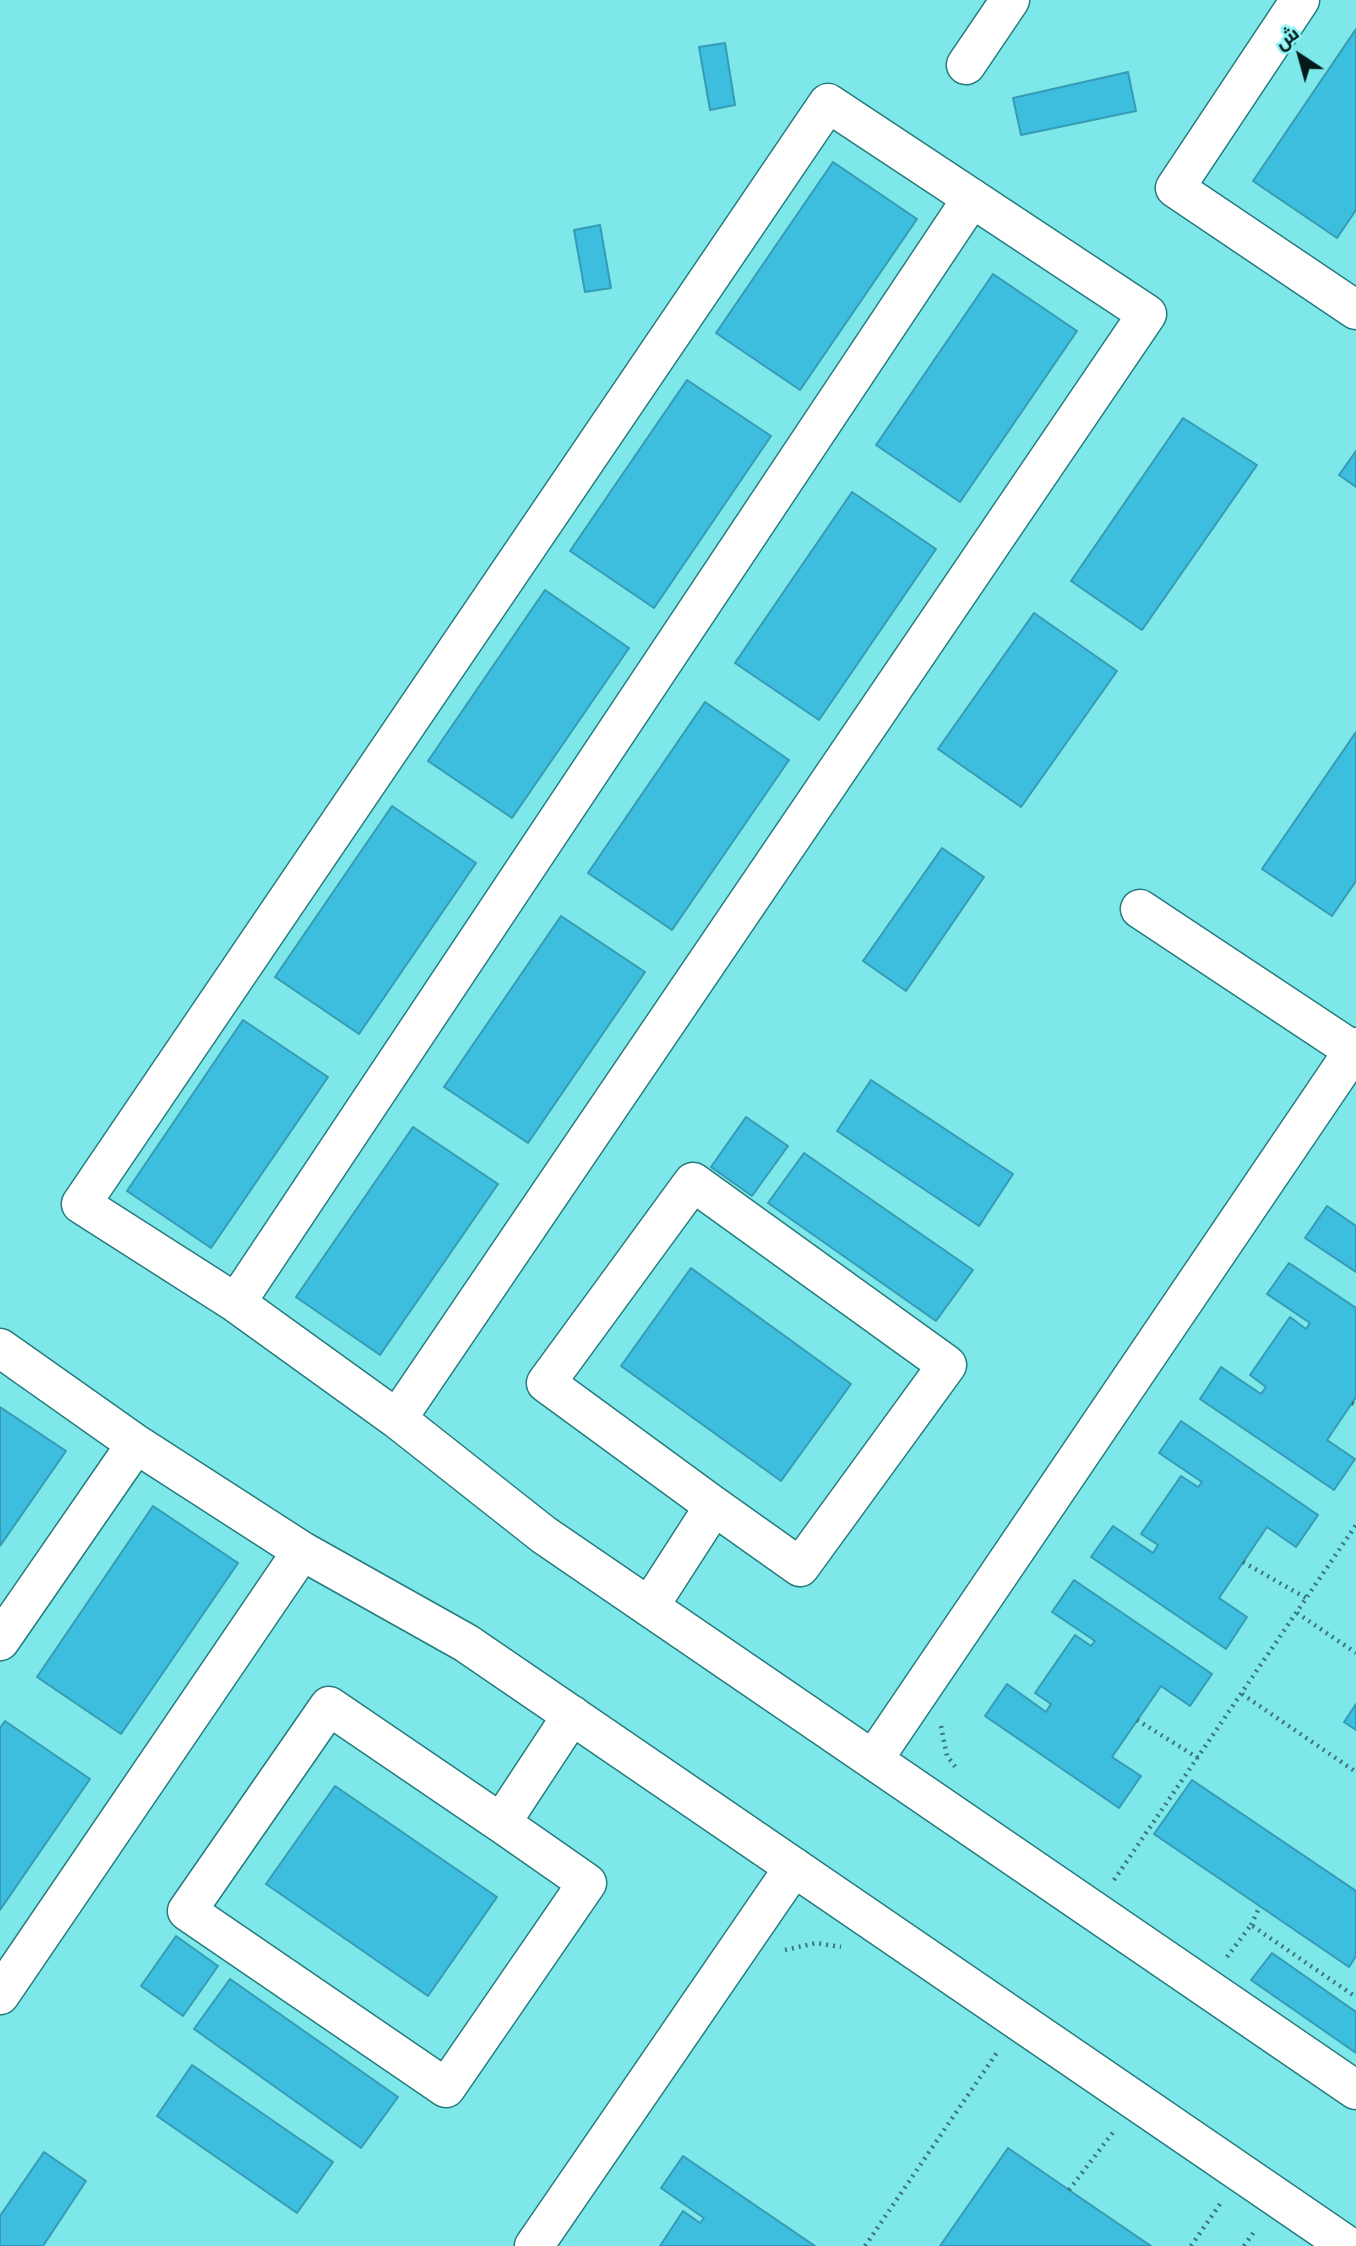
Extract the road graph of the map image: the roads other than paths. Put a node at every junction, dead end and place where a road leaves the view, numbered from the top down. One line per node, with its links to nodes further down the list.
1 (1010, 0): 3 (street)
2 (1300, 0): 5 (street)
3 (966, 65)
4 (972, 198): 8 (street); 8 (street); 10 (street)
5 (1354, 305)
6 (1140, 909): 7 (street)
7 (1355, 1049): 17 (street)
8 (236, 1303): 10 (street)
9 (0, 1348): 11 (street)
10 (397, 1419): 14 (street)
11 (136, 1444): 13 (street); 15 (street)
12 (714, 1506): 12 (street); 14 (street)
13 (302, 1551): 16 (street); 20 (street)
14 (649, 1607): 17 (street)
15 (0, 1640)
16 (572, 1715): 18 (street); 19 (street)
17 (873, 1760): 21 (street)
18 (501, 1824): 18 (street)
19 (794, 1867): 22 (street); 23 (street)
20 (0, 1995)
21 (1356, 2090)
22 (534, 2246)
23 (1348, 2246)

